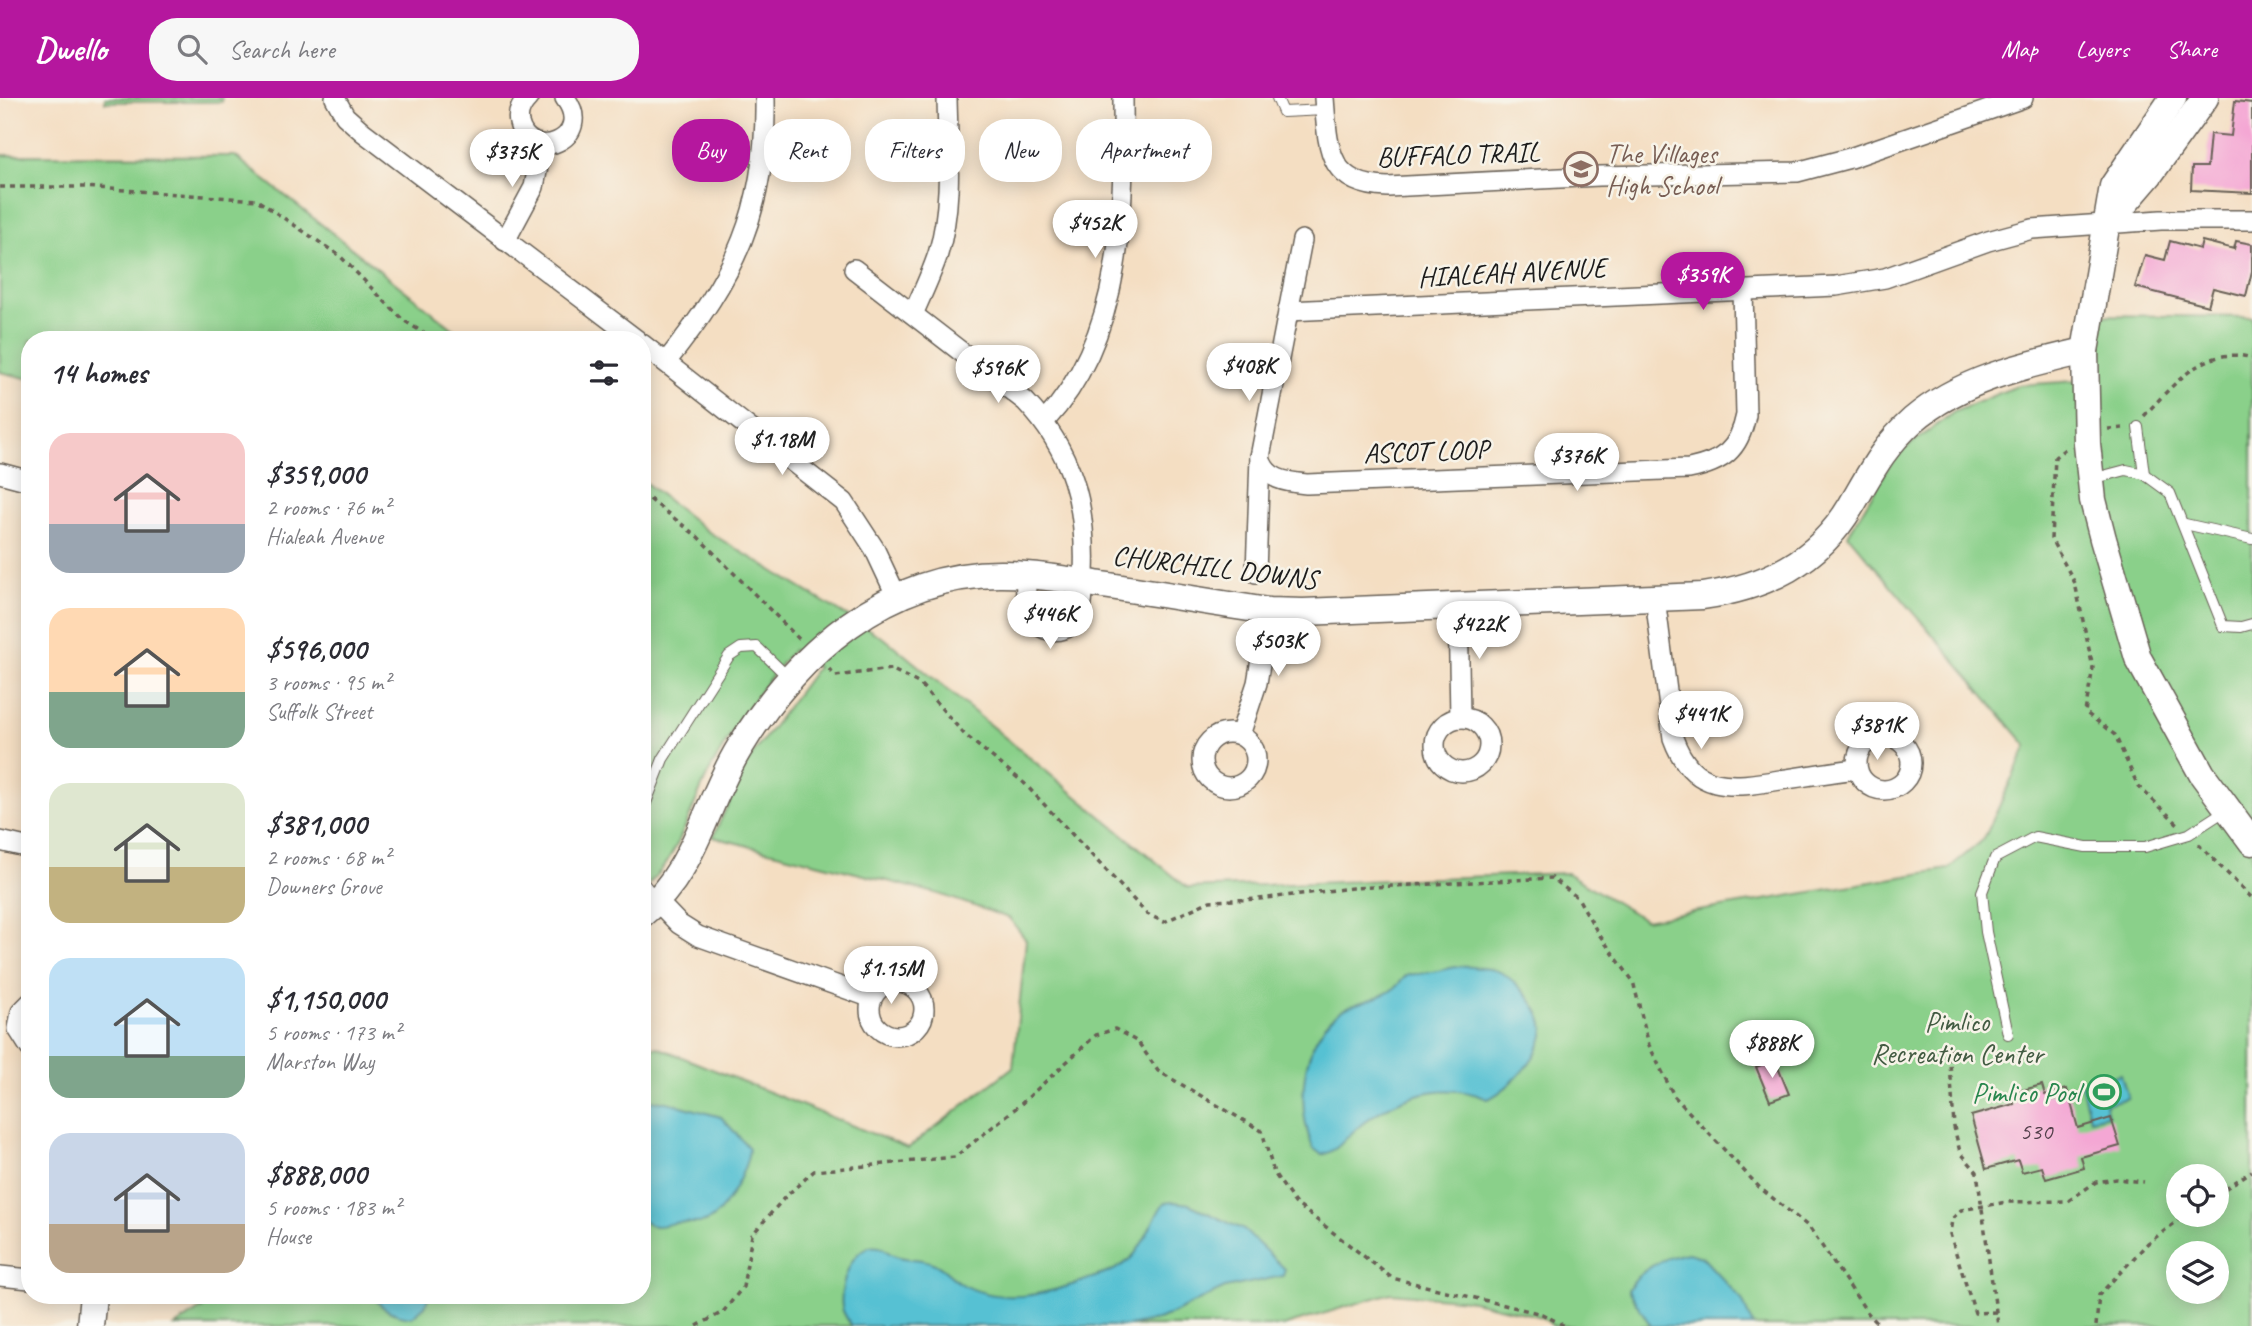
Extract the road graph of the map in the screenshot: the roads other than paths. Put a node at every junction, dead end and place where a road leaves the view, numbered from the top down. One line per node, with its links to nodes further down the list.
1 (335, 98): 15 (street)
2 (528, 98): 12 (street)
3 (565, 98): 12 (street)
4 (765, 98): 24 (street)
5 (947, 98): 20 (street)
6 (1123, 98): 25 (street)
7 (1277, 98): 10 (lane)
8 (2023, 98): 10 (street, BUFFALO TRAIL)
9 (2204, 98): 11 (street)
10 (1325, 104)
11 (2175, 110): 14 (street)
12 (542, 145): 15 (street)
13 (2252, 220): 14 (street, HIALEAH AVENUE)
14 (2108, 223): 18 (street, HIALEAH AVENUE); 23 (street)
15 (505, 240): 21 (street)
16 (1302, 240): 19 (street)
17 (854, 269): 20 (street)
18 (1743, 290): 19 (street, HIALEAH AVENUE); 27 (street, ASCOT LOOP)
19 (1288, 311): 27 (street)
20 (913, 314): 25 (street)
21 (624, 331)
22 (651, 351): 24 (street)
23 (2085, 351): 31 (street); 38 (street, CHURCHILL DOWNS)
24 (666, 362): 37 (street)
25 (1045, 421): 36 (street)
26 (2138, 427): 29 (lane)
27 (1260, 457): 34 (street)
28 (0, 472): 30 (street)
29 (2144, 474): 31 (lane); 32 (lane)
30 (21, 478)
31 (2091, 479): 47 (street)
32 (2185, 524): 33 (lane); 41 (lane)
33 (2252, 539)
34 (1256, 573)
35 (1026, 575): 36 (street, CHURCHILL DOWNS); 36 (street, CHURCHILL DOWNS); 37 (street, CHURCHILL DOWNS)
36 (1084, 582): 40 (street, CHURCHILL DOWNS)
37 (897, 597): 42 (street, CHURCHILL DOWNS)
38 (1655, 598): 39 (street, CHURCHILL DOWNS); 45 (street)
39 (1458, 605): 40 (street, CHURCHILL DOWNS); 43 (street)
40 (1269, 611): 44 (street)
41 (2252, 624)
42 (789, 678): 46 (lane); 51 (street, CHURCHILL DOWNS)
43 (1460, 718)
44 (1240, 735)
45 (1857, 769)
46 (651, 790)
47 (2227, 809): 49 (street); 56 (lane)
48 (0, 841): 50 (street)
49 (2252, 842)
50 (21, 846)
51 (651, 895)
52 (651, 902): 53 (street)
53 (872, 998)
54 (21, 1012): 55 (street)
55 (21, 1034)
56 (2008, 1034)
57 (0, 1276): 58 (street)
58 (21, 1278)
59 (92, 1304): 60 (street)
60 (90, 1326)

